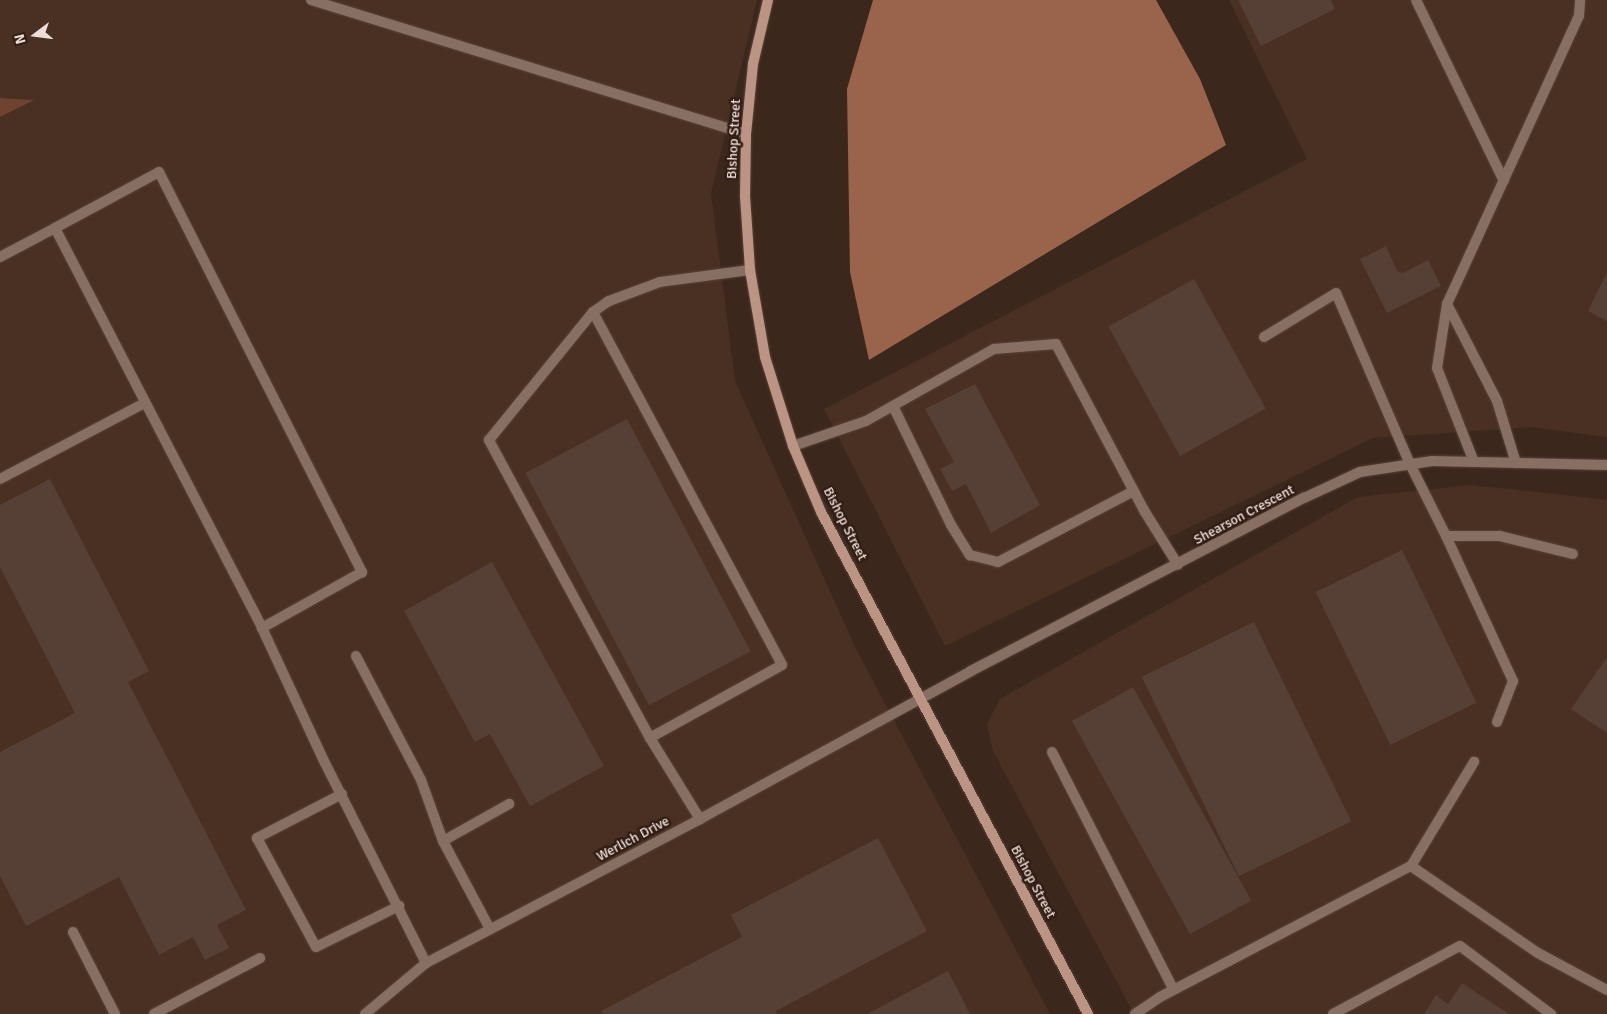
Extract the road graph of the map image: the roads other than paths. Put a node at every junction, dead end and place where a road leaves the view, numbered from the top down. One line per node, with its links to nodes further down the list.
1 (311, 0): 5 (street)
2 (768, 0): 5 (street, Bishop Street)
3 (1416, 0): 6 (street)
4 (1580, 0): 6 (street)
5 (746, 134): 9 (street, Bishop Street)
6 (1504, 181): 10 (street)
7 (55, 228): 8 (street); 13 (street); 25 (street)
8 (0, 257)
9 (750, 270): 11 (street); 15 (street, Bishop Street)
10 (1447, 304): 16 (street); 17 (street)
11 (594, 312): 29 (street); 29 (street)
12 (1264, 337): 18 (street)
13 (145, 403): 20 (street); 25 (street)
14 (893, 406): 15 (street); 21 (street); 21 (street)
15 (793, 446): 27 (street, Bishop Street)
16 (1474, 462): 17 (street, Shearson Crescent); 18 (street, Shearson Crescent)
17 (1516, 463): 19 (street, Shearson Crescent)
18 (1410, 464): 22 (street); 24 (street, Shearson Crescent)
19 (1607, 465)
20 (0, 479)
21 (1134, 490): 24 (street)
22 (1446, 536): 23 (street); 28 (street)
23 (1573, 554)
24 (1178, 566): 27 (street, Shearson Crescent)
25 (262, 628): 32 (street)
26 (356, 656): 35 (street)
27 (921, 698): 34 (street, Werlich Drive); 47 (street, Bishop Street)
28 (1497, 722)
29 (650, 738): 34 (street)
30 (1052, 752): 42 (street)
31 (1474, 762): 36 (street)
32 (342, 794): 37 (street); 37 (street)
33 (509, 804): 35 (street)
34 (700, 819): 38 (street, Werlich Drive)
35 (443, 841): 38 (street)
36 (1411, 866): 42 (street); 43 (street)
37 (399, 906): 41 (street)
38 (490, 929): 41 (street, Werlich Drive)
39 (73, 932): 44 (street)
40 (260, 958): 45 (street)
41 (426, 963): 46 (street, Werlich Drive)
42 (1174, 990): 48 (street)
43 (1607, 990)
44 (115, 1014)
45 (154, 1014)
46 (365, 1014)
47 (1088, 1014)
48 (1134, 1014)
49 (1333, 1014): 50 (street)
50 (1551, 1014)

